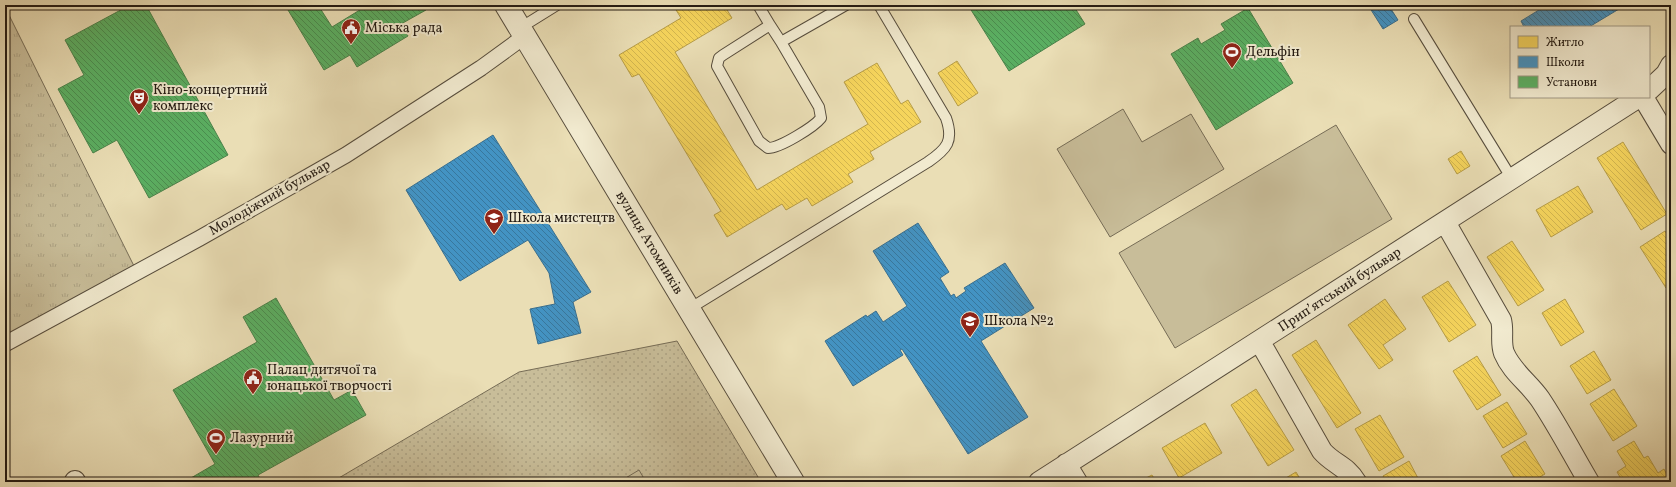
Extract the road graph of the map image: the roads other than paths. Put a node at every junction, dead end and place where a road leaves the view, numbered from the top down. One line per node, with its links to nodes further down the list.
1 (506, 5): 8 (street, вулиця Атомників)
2 (557, 5): 8 (lane)
3 (758, 5): 7 (lane)
4 (846, 5): 9 (lane)
5 (879, 5): 17 (lane)
6 (1414, 20): 15 (lane)
7 (770, 25): 9 (lane); 9 (lane)
8 (522, 32): 17 (street, вулиця Атомників); 19 (street, Молодіжний бульвар)
9 (781, 42)
10 (1671, 65): 11 (street)
11 (1650, 89)
12 (1637, 98): 15 (street, Припʼятський бульвар)
13 (1644, 98): 14 (street)
14 (1671, 144)
15 (1512, 179): 16 (street, Припʼятський бульвар)
16 (1445, 222): 18 (street, Припʼятський бульвар); 25 (street)
17 (689, 309): 21 (street, вулиця Атомників)
18 (1260, 342): 20 (street, Припʼятський бульвар); 24 (street)
19 (5, 344)
20 (1066, 464): 22 (street, Припʼятський бульвар); 23 (street)
21 (793, 482)
22 (1040, 482)
23 (1077, 482)
24 (1356, 482)
25 (1589, 482)

